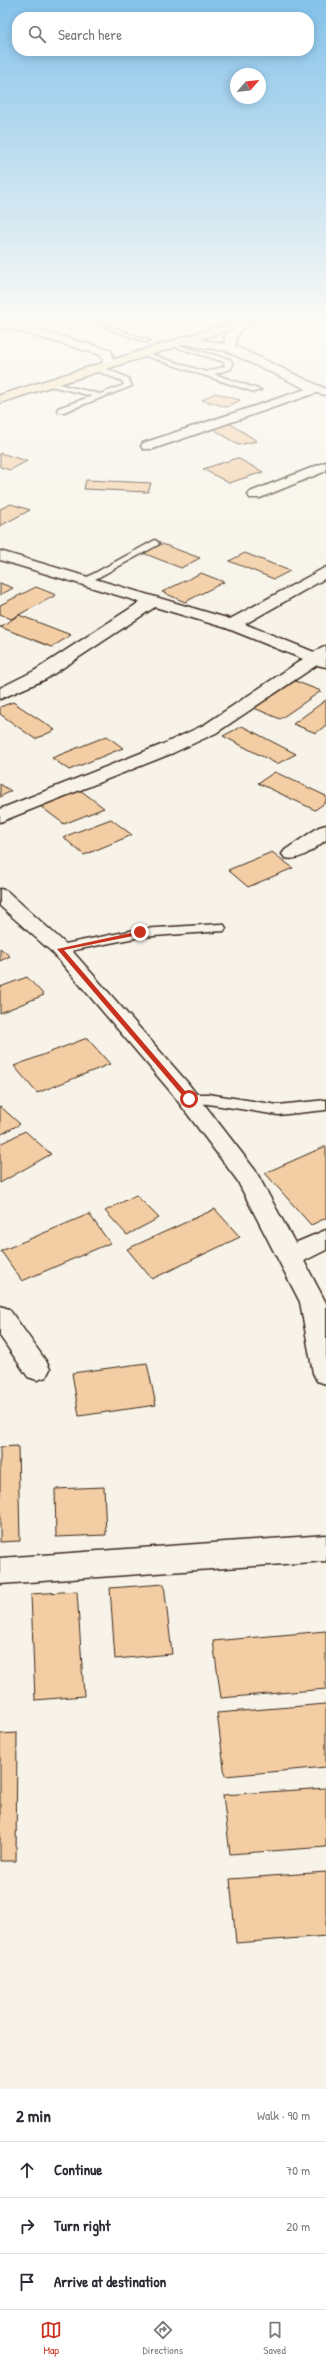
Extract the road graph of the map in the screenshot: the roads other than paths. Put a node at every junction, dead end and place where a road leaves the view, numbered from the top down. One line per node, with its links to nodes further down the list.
1 (228, 417): 2 (street)
2 (148, 446)
3 (326, 466): 4 (street)
4 (255, 495)
5 (156, 543): 8 (lane)
6 (0, 555): 8 (street)
7 (326, 572): 10 (street)
8 (84, 581): 9 (street)
9 (151, 602): 10 (street); 12 (street)
10 (232, 625): 11 (street)
11 (322, 657): 13 (street)
12 (0, 694)
13 (0, 816)
14 (326, 831): 15 (street)
15 (292, 854)
16 (0, 895): 18 (street)
17 (220, 928): 18 (lane)
18 (60, 949): 19 (street)
19 (189, 1099): 20 (lane); 22 (street)
20 (326, 1105)
21 (326, 1239): 22 (street)
22 (289, 1257): 25 (street)
23 (0, 1316): 24 (street)
24 (37, 1369)
25 (326, 1373)
26 (326, 1548): 27 (street)
27 (0, 1570)

